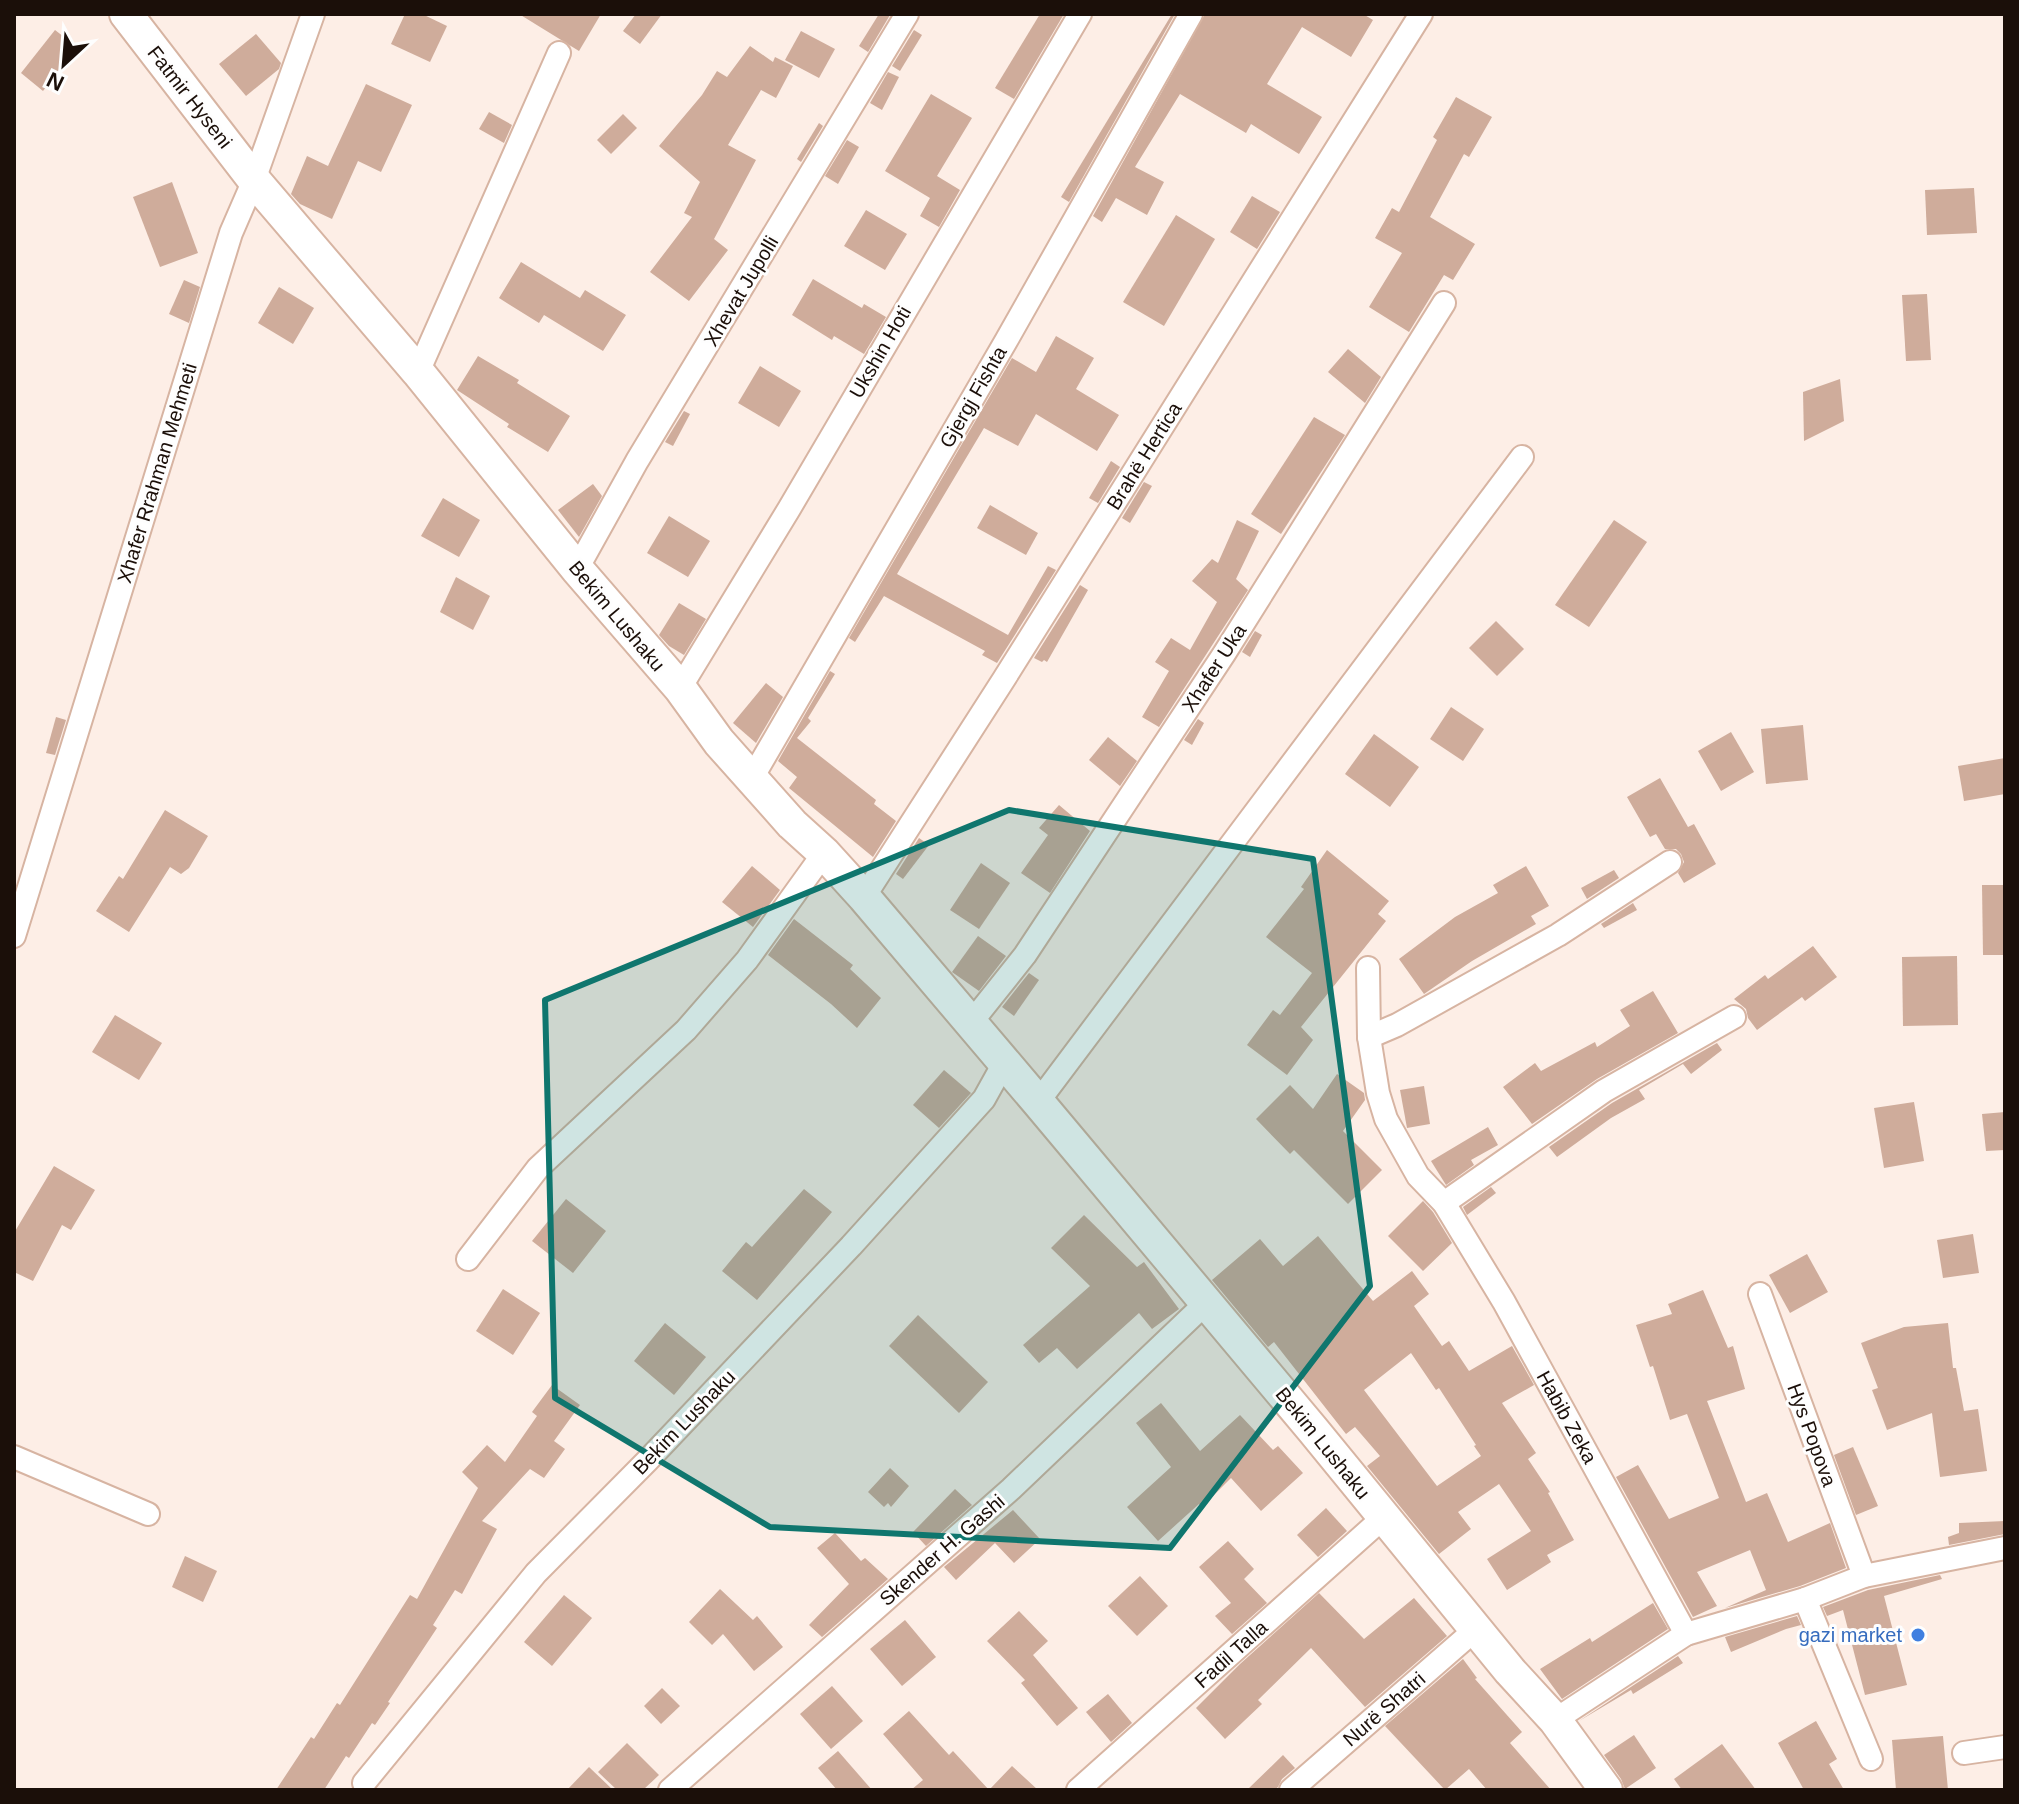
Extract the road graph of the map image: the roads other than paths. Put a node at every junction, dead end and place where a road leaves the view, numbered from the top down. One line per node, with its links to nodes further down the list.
1 (126, 14): 8 (street, Fatmir Hyseni)
2 (313, 14): 8 (street, Xhafer Rrahman Mehmeti)
3 (907, 14): 12 (street, Xhevat Jupolli)
4 (1080, 14): 13 (street, Ukshin Hoti)
5 (1191, 14): 14 (street, Gjergj Fishta)
6 (1421, 14): 17 (street, Brahë Hertica)
7 (559, 53): 10 (street)
8 (254, 180): 10 (street, Bekim Lushaku); 18 (street, Xhafer Rrahman Mehmeti)
9 (1444, 303): 21 (street, Xhafer Uka)
10 (418, 372): 12 (street, Bekim Lushaku)
11 (1522, 457): 24 (street)
12 (577, 569): 13 (street, Bekim Lushaku)
13 (680, 688): 14 (street, Bekim Lushaku)
14 (752, 778): 15 (street, Bekim Lushaku)
15 (824, 853): 17 (street, Bekim Lushaku); 26 (street)
16 (1670, 862): 22 (street)
17 (864, 897): 21 (street, Bekim Lushaku)
18 (14, 936)
19 (1368, 968): 22 (street, Habib Zeka)
20 (1734, 1017): 25 (street)
21 (970, 1024): 23 (street, Bekim Lushaku)
22 (1369, 1037): 25 (street, Habib Zeka)
23 (1004, 1063): 24 (street, Bekim Lushaku); 41 (street, Bekim Lushaku)
24 (1038, 1102): 28 (street, Bekim Lushaku)
25 (1444, 1203): 36 (street, Habib Zeka)
26 (468, 1259)
27 (1760, 1294): 33 (street, Hys Popova)
28 (1207, 1302): 31 (street, Bekim Lushaku); 42 (street, Skender H. Gashi)
29 (14, 1457): 30 (street)
30 (148, 1514)
31 (1384, 1517): 35 (street, Bekim Lushaku); 43 (street, Fadil Talla)
32 (2005, 1548): 33 (street)
33 (1864, 1576): 34 (street)
34 (1805, 1599): 36 (street); 40 (street)
35 (1476, 1629): 37 (street, Bekim Lushaku); 44 (street, Nurë Shatri)
36 (1686, 1634): 37 (street)
37 (1555, 1720): 45 (street, Bekim Lushaku)
38 (2005, 1747): 39 (street)
39 (1964, 1753)
40 (1871, 1759)
41 (364, 1783)
42 (670, 1790)
43 (1078, 1790)
44 (1291, 1790)
45 (1606, 1790)

